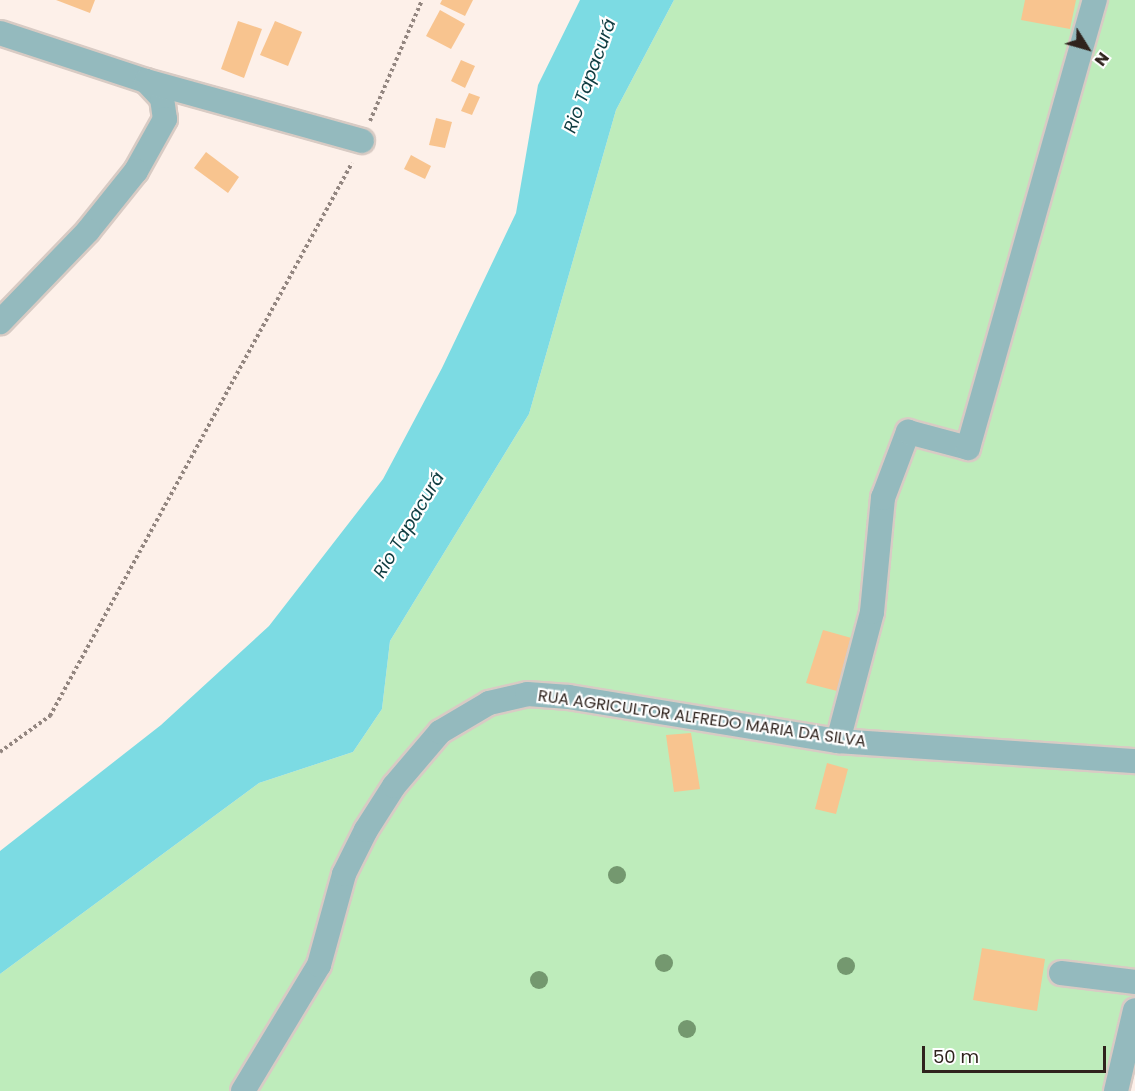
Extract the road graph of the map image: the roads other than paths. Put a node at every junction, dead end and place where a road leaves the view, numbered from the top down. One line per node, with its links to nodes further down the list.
1 (1095, 0): 6 (street)
2 (0, 33): 3 (street)
3 (146, 81): 4 (street); 5 (street)
4 (362, 141)
5 (0, 322)
6 (838, 741): 7 (street, RUA AGRICULTOR ALFREDO MARIA DA SILVA); 11 (street, RUA AGRICULTOR ALFREDO MARIA DA SILVA)
7 (1135, 761)
8 (1061, 973): 9 (street)
9 (1135, 982)
10 (1135, 1010): 12 (street)
11 (243, 1091)
12 (1116, 1091)

